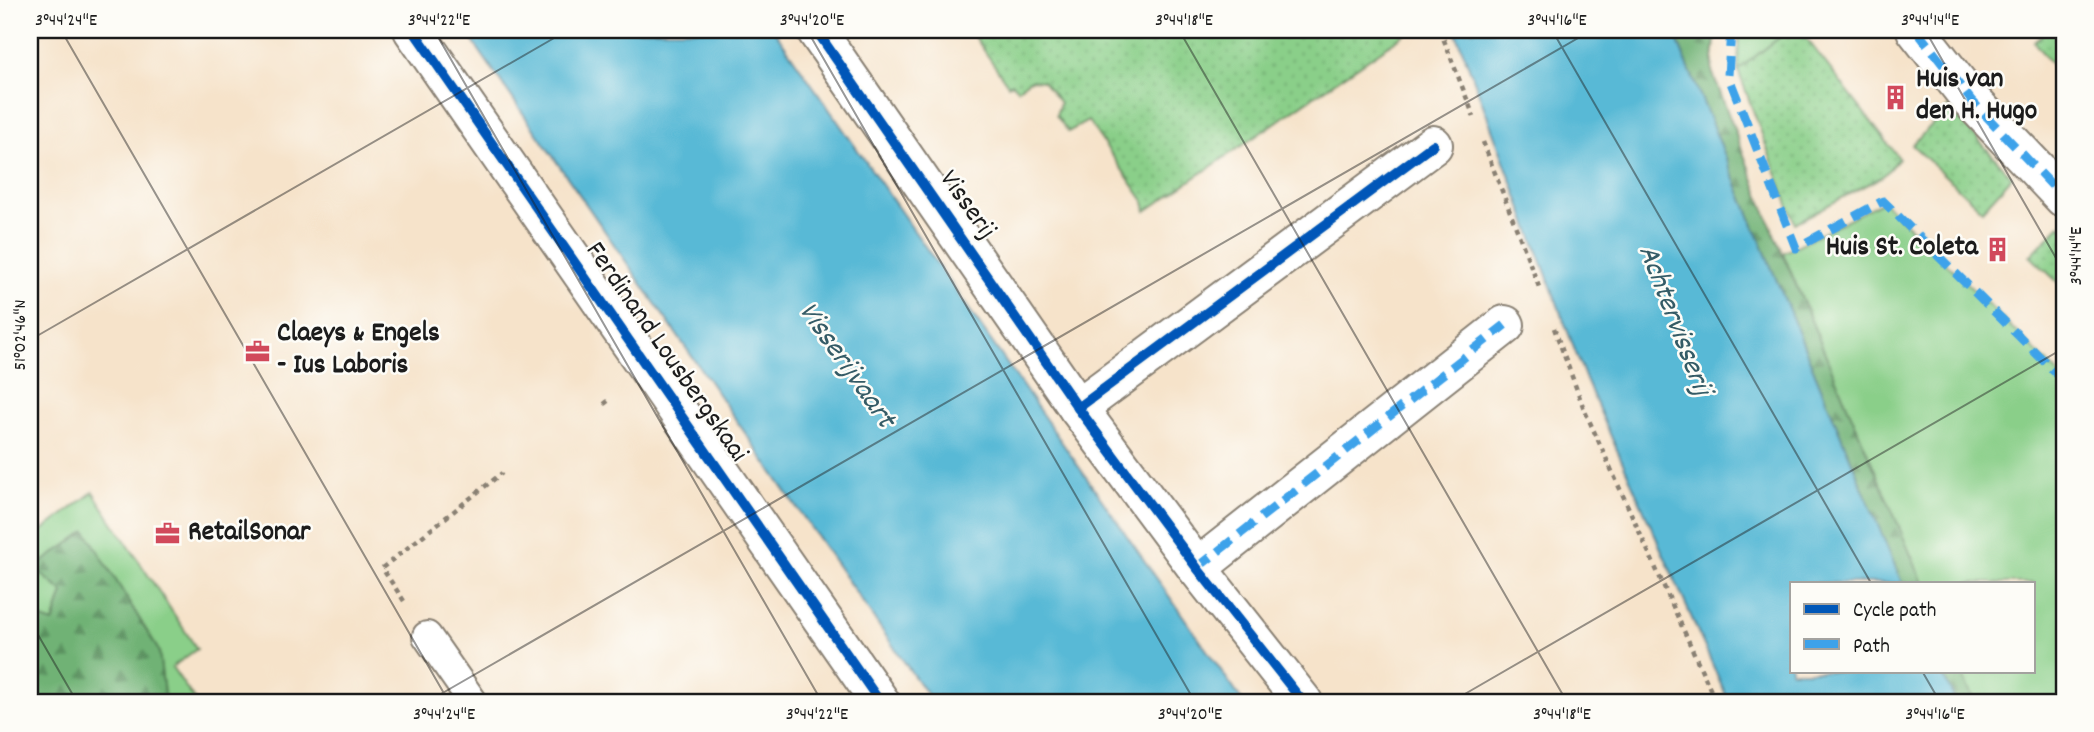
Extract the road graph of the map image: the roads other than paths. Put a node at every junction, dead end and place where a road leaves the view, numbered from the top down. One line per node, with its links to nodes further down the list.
1 (413, 30): 11 (street, Ferdinand Lousbergskaai)
2 (816, 30): 7 (street, Visserij)
3 (1916, 30): 5 (street)
4 (1433, 145): 7 (street)
5 (2064, 198)
6 (1505, 325): 8 (street)
7 (1078, 408): 8 (street, Visserij)
8 (1197, 568): 12 (street, Visserij)
9 (428, 636): 10 (lane)
10 (473, 702)
11 (880, 702)
12 (1304, 702)

